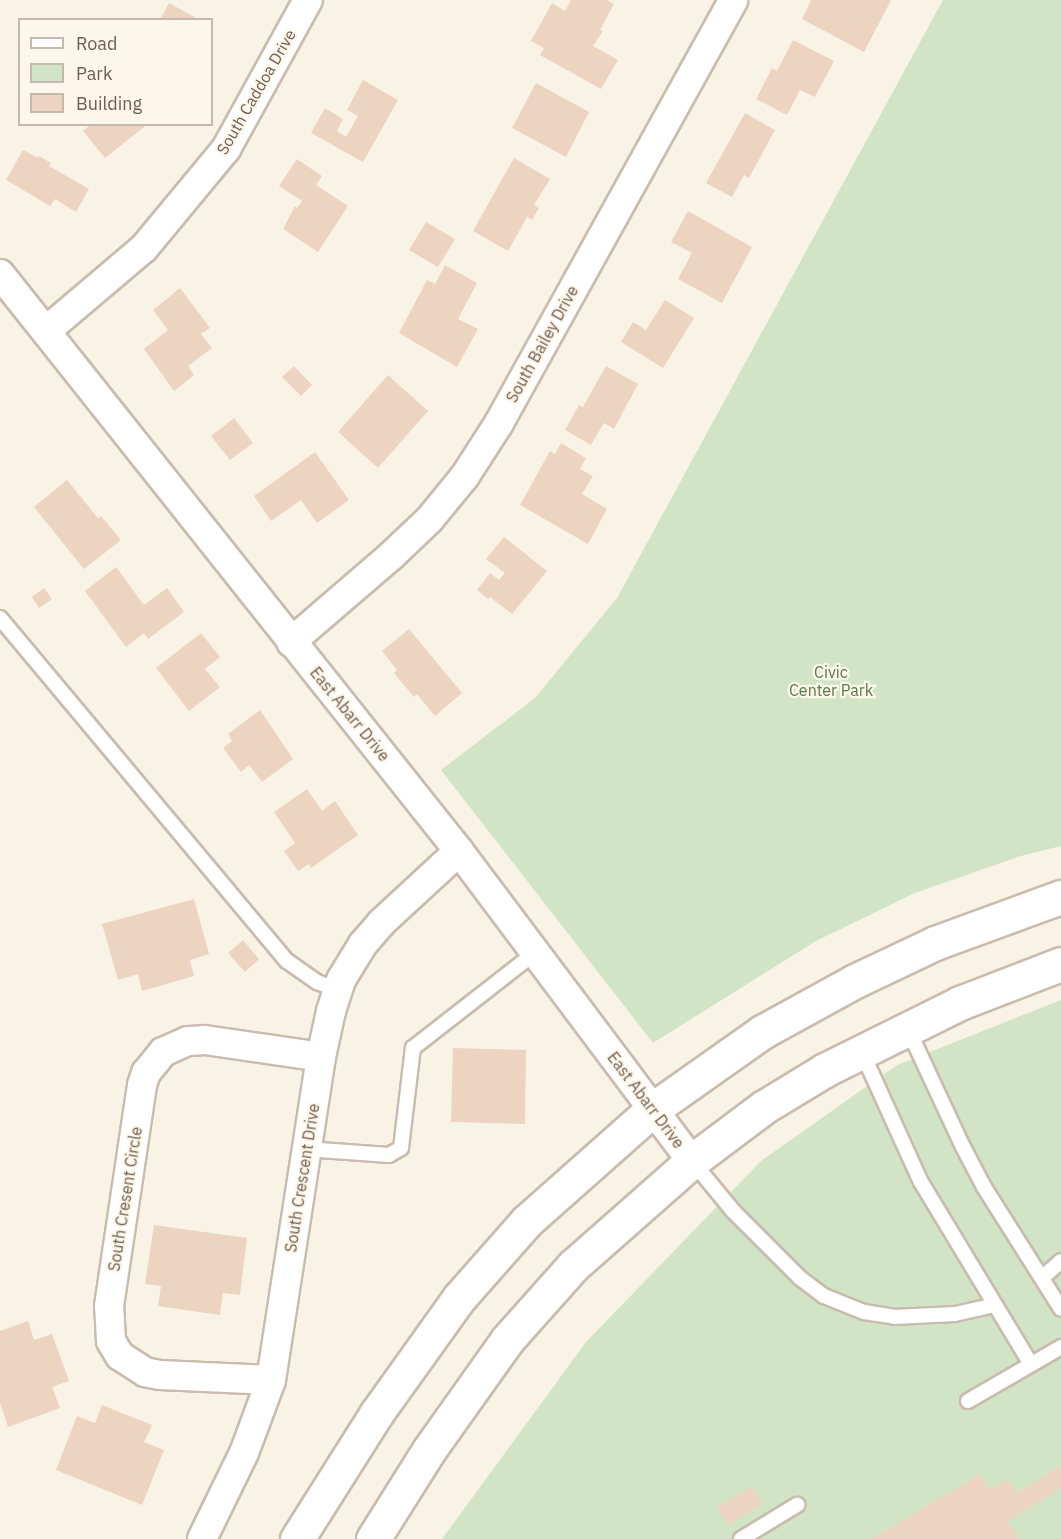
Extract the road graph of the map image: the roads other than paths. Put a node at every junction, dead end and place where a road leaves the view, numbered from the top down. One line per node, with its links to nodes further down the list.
1 (308, 0): 4 (street, South Caddoa Drive)
2 (733, 0): 6 (street, South Bailey Drive)
3 (0, 274): 4 (street, East Abarr Drive)
4 (46, 332): 6 (street, East Abarr Drive)
5 (0, 618): 11 (lane)
6 (291, 642): 7 (street, East Abarr Drive)
7 (459, 851): 9 (street, East Abarr Drive); 11 (street, South Crescent Drive)
8 (1061, 897): 15 (main road)
9 (536, 952): 15 (street, East Abarr Drive); 16 (lane)
10 (1061, 964): 12 (main road)
11 (338, 990): 14 (street, South Crescent Drive)
12 (908, 1027): 13 (main road); 19 (lane)
13 (861, 1050): 17 (main road); 20 (lane)
14 (321, 1057): 16 (street, South Crescent Drive); 24 (street, South Cresent Circle)
15 (653, 1109): 17 (street, East Abarr Drive); 28 (main road)
16 (306, 1149): 24 (street, South Crescent Drive)
17 (692, 1161): 20 (lane); 29 (main road)
18 (1061, 1261): 19 (lane)
19 (1042, 1278): 21 (lane)
20 (995, 1305): 23 (lane)
21 (1061, 1309)
22 (1061, 1347): 23 (lane)
23 (1030, 1363): 25 (lane)
24 (271, 1380): 27 (street, South Crescent Drive)
25 (968, 1401)
26 (797, 1505): 30 (lane)
27 (202, 1539)
28 (297, 1539)
29 (373, 1539)
30 (741, 1539)

